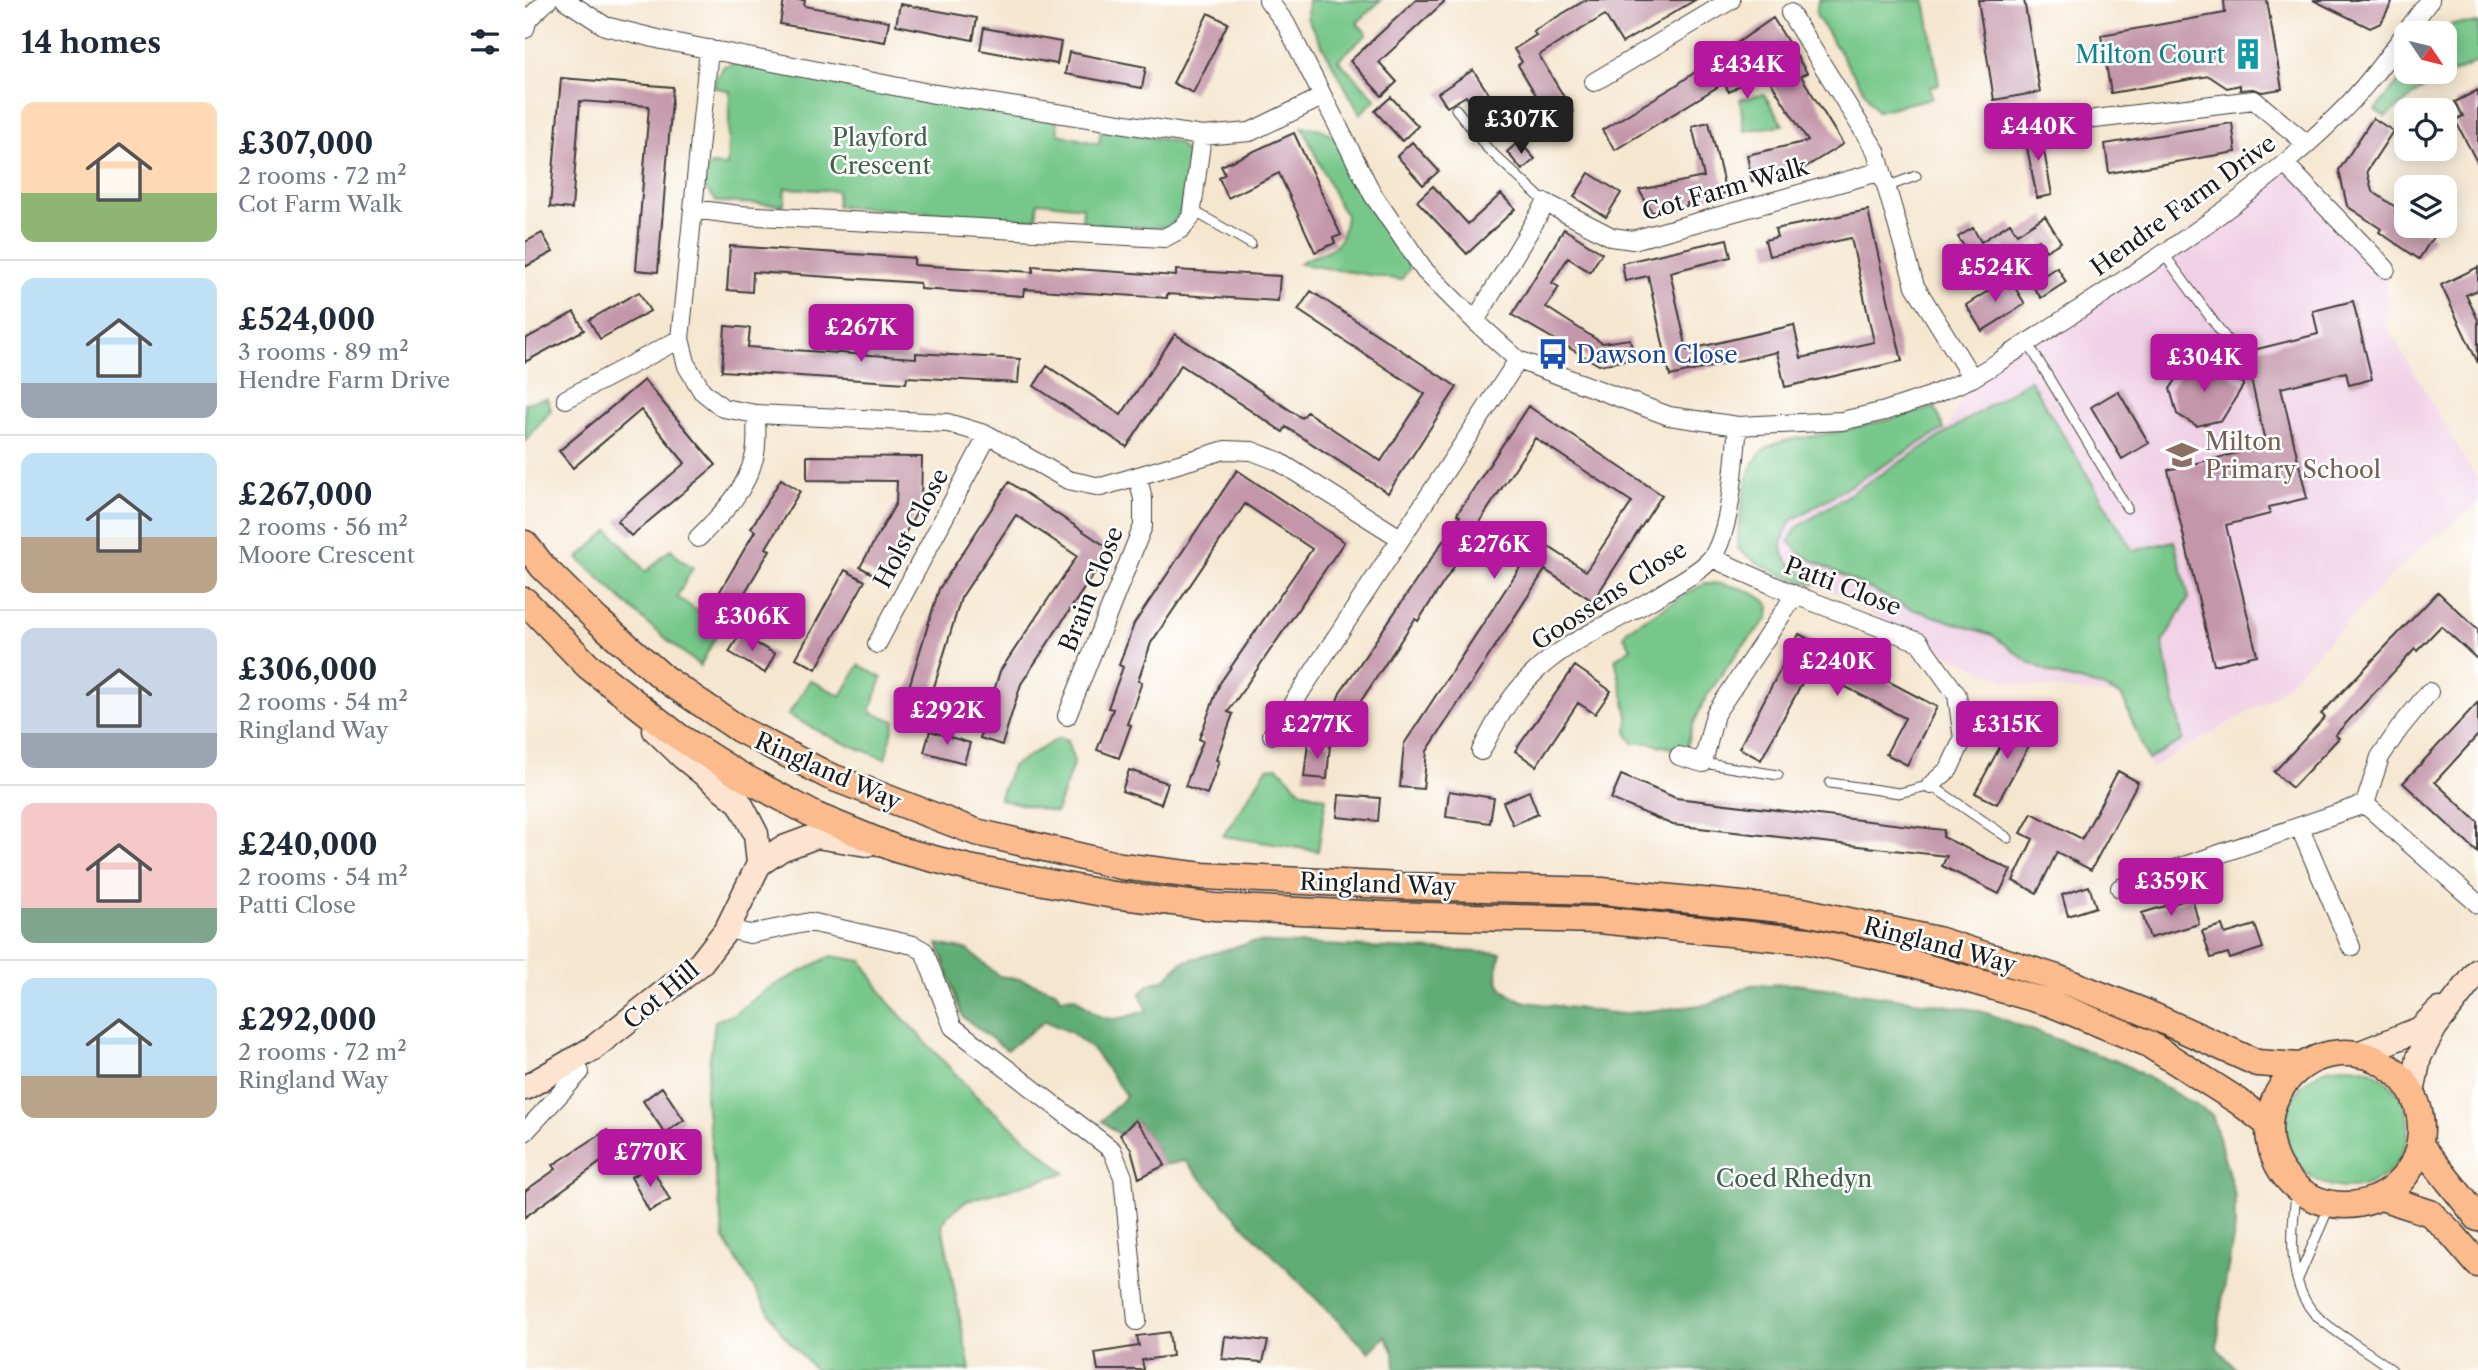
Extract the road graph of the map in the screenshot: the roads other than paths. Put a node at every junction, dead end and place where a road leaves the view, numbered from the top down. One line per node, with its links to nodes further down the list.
1 (548, 0): 7 (street)
2 (565, 0): 8 (street)
3 (1269, 0): 10 (street, Hendre Farm Drive)
4 (1731, 0): 9 (street)
5 (2430, 0): 14 (street, Hendre Farm Drive)
6 (1789, 7): 17 (street)
7 (526, 22)
8 (709, 49): 13 (street); 19 (street)
9 (1594, 82)
10 (1322, 97): 13 (street); 24 (street, Hendre Farm Drive)
11 (1456, 109): 18 (lane)
12 (2095, 119): 14 (street, Hendre Farm Drive)
13 (1202, 136): 20 (street)
14 (2307, 144): 15 (street, Hendre Farm Drive)
15 (2285, 164): 22 (street, Hendre Farm Drive); 23 (street)
16 (1916, 176): 17 (lane)
17 (1884, 179): 18 (street, Cot Farm Walk); 29 (street)
18 (1546, 203): 24 (street)
19 (692, 209): 20 (street); 25 (street)
20 (1192, 210): 21 (lane)
21 (1251, 244)
22 (2163, 253): 26 (street, Hendre Farm Drive); 27 (lane)
23 (2386, 269)
24 (1475, 321): 28 (street, Hendre Farm Drive)
25 (680, 339): 30 (street); 31 (street)
26 (2028, 343): 29 (street, Hendre Farm Drive); 35 (lane)
27 (2231, 344)
28 (1518, 359): 32 (street, Hendre Farm Drive); 37 (street)
29 (1972, 378): 32 (street, Hendre Farm Drive)
30 (566, 399)
31 (756, 415): 33 (street); 36 (street)
32 (1738, 426): 39 (street, Goossens Close)
33 (988, 435): 34 (street); 42 (street, Holst Close)
34 (1137, 478): 37 (street); 45 (street, Brain Close)
35 (2127, 508)
36 (698, 538)
37 (1400, 538): 46 (street)
38 (525, 544): 64 (main road, Ringland Way)
39 (1712, 558): 40 (street, Patti Close); 47 (street, Goossens Close)
40 (1795, 595): 49 (street); 52 (street, Patti Close)
41 (525, 601): 43 (main road, Ringland Way)
42 (877, 644)
43 (588, 666): 56 (main road, Ringland Way); 57 (street)
44 (2429, 692): 53 (street)
45 (1067, 716)
46 (1272, 735)
47 (1481, 751)
48 (1679, 756): 49 (street)
49 (1703, 763): 50 (lane)
50 (1778, 775)
51 (1830, 783): 52 (lane)
52 (1931, 785): 55 (lane)
53 (2365, 804): 54 (street); 59 (street)
54 (2300, 828): 58 (street); 61 (street)
55 (2008, 838)
56 (899, 850): 57 (street); 68 (main road, Ringland Way)
57 (759, 864): 60 (street, Cot Hill)
58 (2120, 888)
59 (2478, 904)
60 (727, 929): 66 (street, Cot Hill); 77 (street)
61 (2351, 947)
62 (2474, 976): 63 (street); 67 (street)
63 (2358, 1054): 64 (main road); 67 (main road)
64 (2301, 1066): 68 (main road)
65 (580, 1072): 69 (street)
66 (525, 1088)
67 (2412, 1093): 70 (main road)
68 (2268, 1124): 71 (main road)
69 (525, 1132)
70 (2420, 1145): 72 (main road); 74 (main road)
71 (2297, 1189): 73 (main road); 76 (lane)
72 (2381, 1197): 73 (main road); 75 (main road)
73 (2330, 1205): 76 (lane)
74 (2478, 1218)
75 (2478, 1264)
76 (2297, 1280): 78 (lane)
77 (1137, 1321)
78 (2392, 1370)

